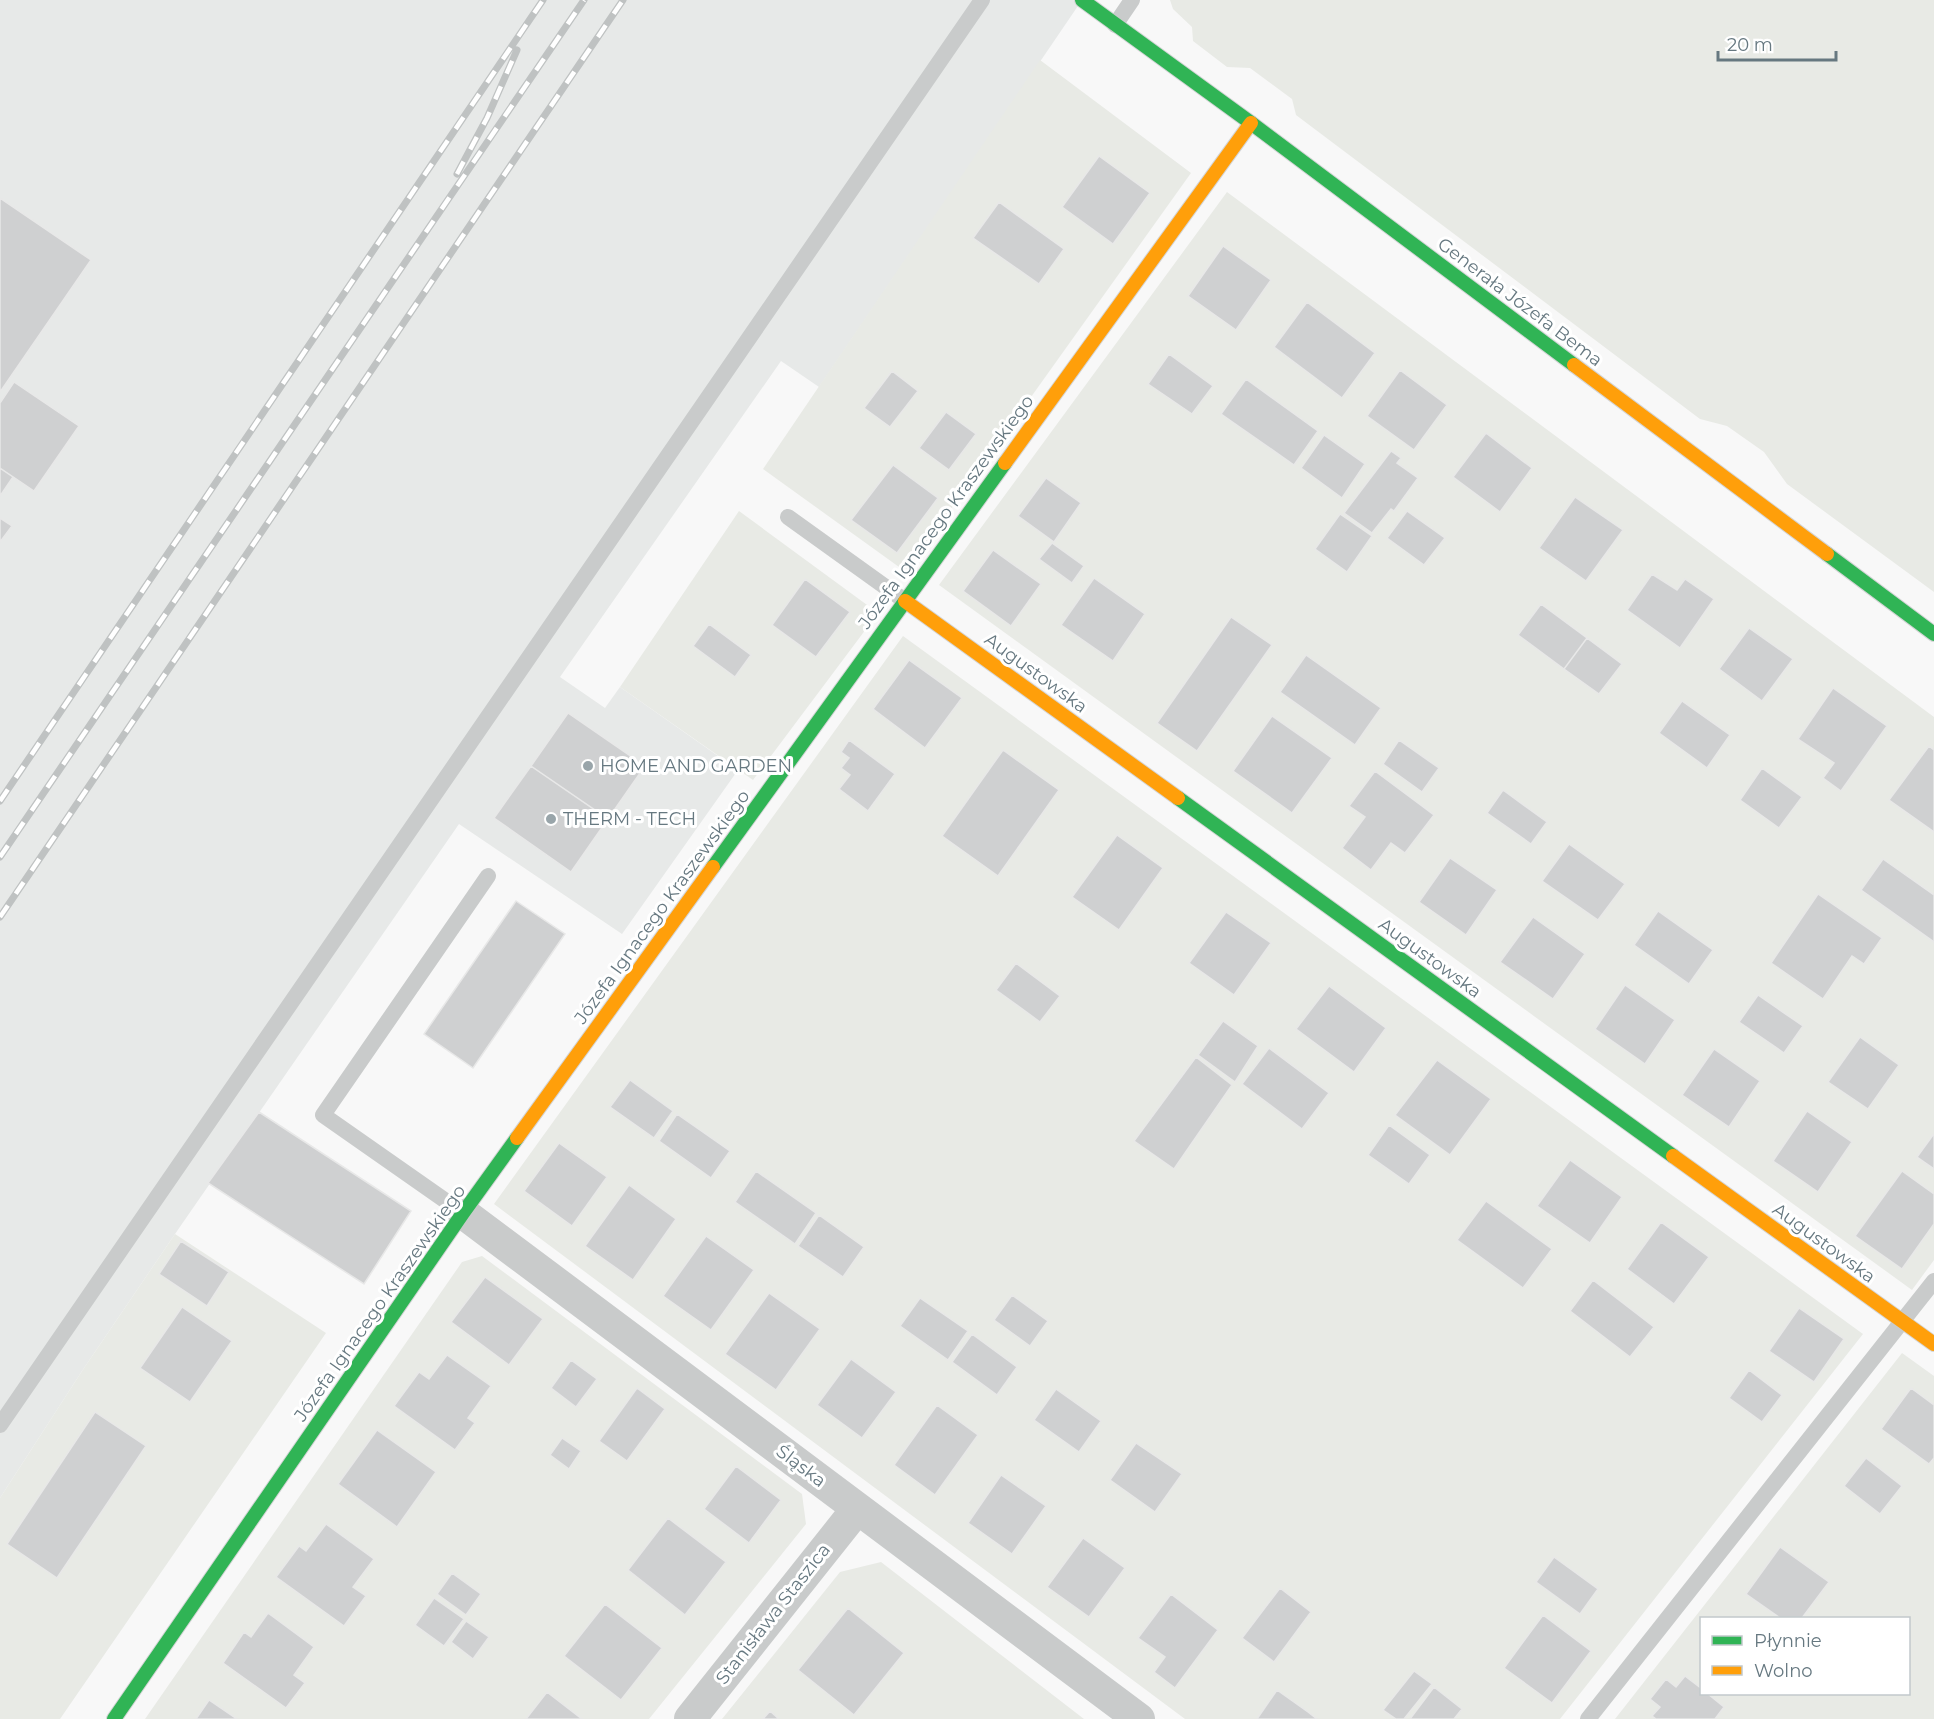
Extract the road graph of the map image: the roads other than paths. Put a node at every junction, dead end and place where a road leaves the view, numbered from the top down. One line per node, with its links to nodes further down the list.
1 (982, 0): 14 (lane)
2 (1082, 0): 4 (street, Generała Józefa Bema)
3 (1132, 0): 4 (lane)
4 (1116, 25): 5 (street, Generała Józefa Bema)
5 (1251, 123): 7 (street, Józefa Ignacego Kraszewskiego); 8 (street, Generała Józefa Bema)
6 (788, 517): 7 (lane)
7 (905, 601): 10 (street, Józefa Ignacego Kraszewskiego); 12 (street, Augustowska)
8 (1934, 634)
9 (488, 876): 10 (lane)
10 (463, 1213): 15 (street, Śląska); 16 (street, Józefa Ignacego Kraszewskiego)
11 (1934, 1281): 12 (lane)
12 (1903, 1322): 13 (street, Augustowska); 19 (lane)
13 (1934, 1344)
14 (0, 1425)
15 (857, 1509): 17 (street, Stanisława Staszica); 18 (street, Śląska)
16 (114, 1719)
17 (690, 1719)
18 (1138, 1719)
19 (1588, 1719)

